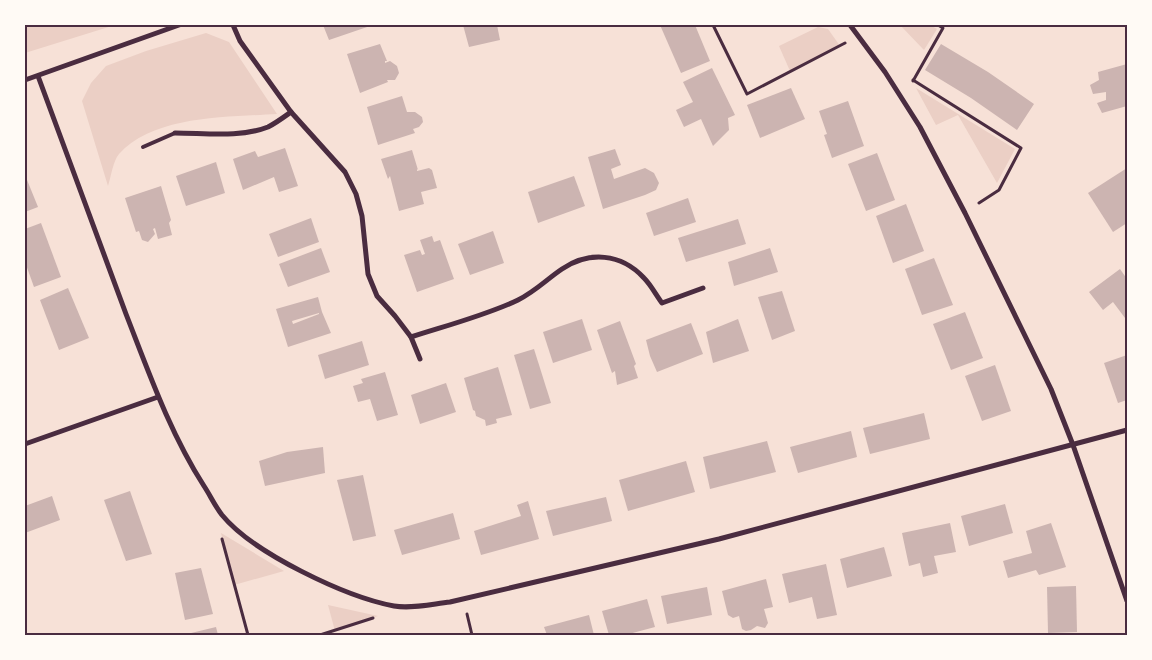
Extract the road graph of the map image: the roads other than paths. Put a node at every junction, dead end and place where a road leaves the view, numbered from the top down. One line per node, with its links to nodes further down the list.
1 (178, 25): 4 (street)
2 (233, 25): 6 (street)
3 (850, 25): 15 (street)
4 (38, 76): 5 (street); 12 (street)
5 (25, 80)
6 (291, 112): 7 (street); 10 (street)
7 (175, 133): 8 (lane)
8 (143, 147)
9 (703, 288): 10 (street)
10 (411, 337): 11 (street)
11 (420, 359)
12 (158, 397): 14 (street); 15 (street)
13 (1127, 430): 15 (street)
14 (25, 444)
15 (1073, 445): 16 (street)
16 (1127, 601)

